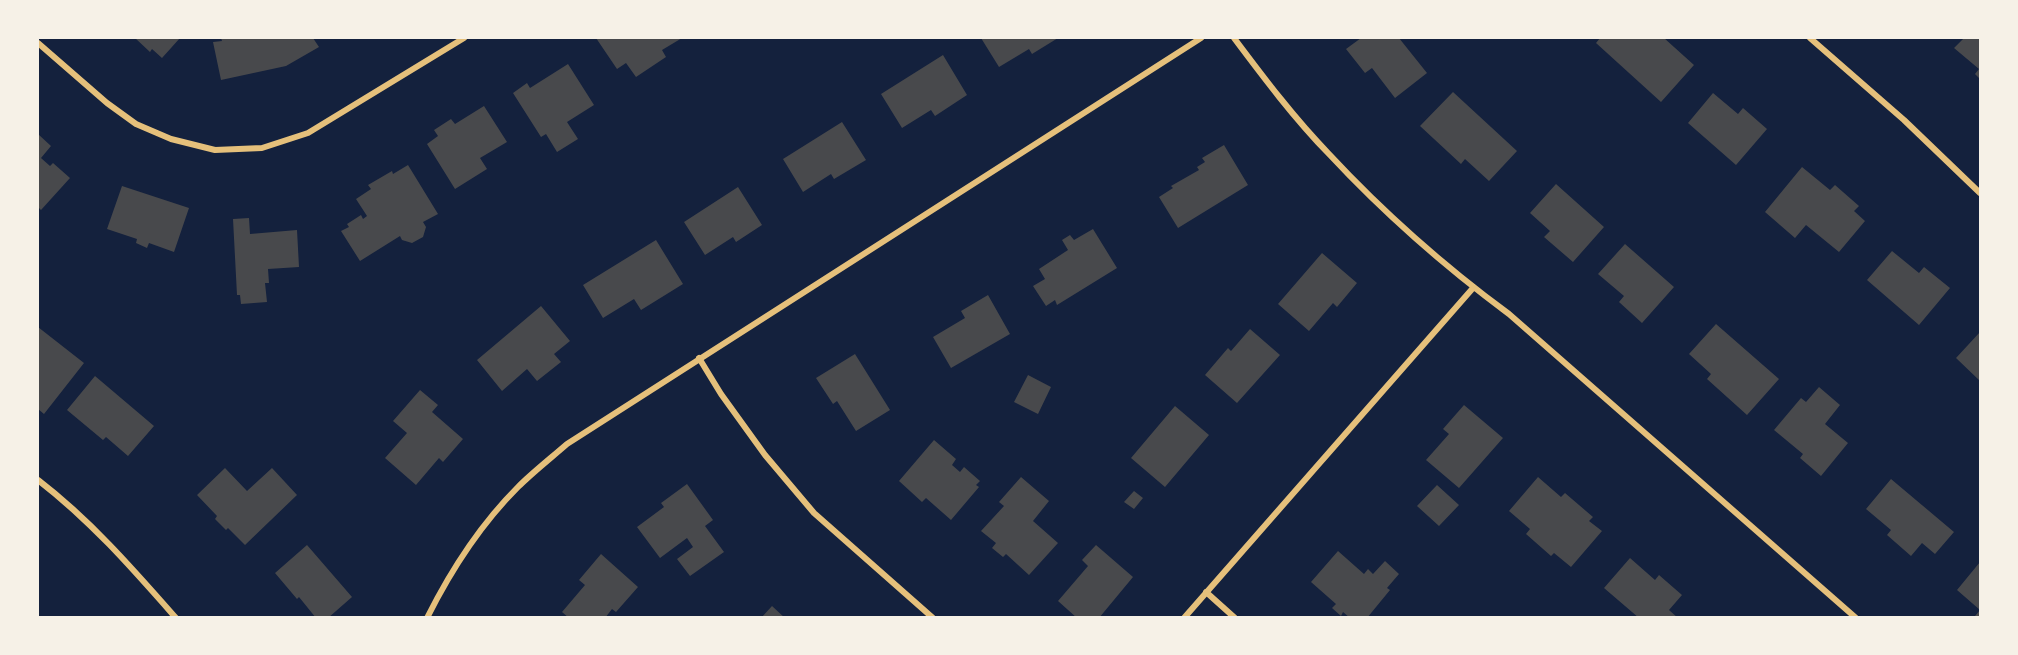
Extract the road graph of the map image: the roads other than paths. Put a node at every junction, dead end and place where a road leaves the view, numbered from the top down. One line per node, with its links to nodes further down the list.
1 (464, 38): 5 (street)
2 (1201, 38): 8 (street)
3 (1234, 38): 7 (street)
4 (1810, 38): 6 (street)
5 (38, 43)
6 (1980, 193)
7 (1473, 288): 10 (street); 16 (street)
8 (699, 358): 12 (street); 13 (street)
9 (38, 480): 11 (street)
10 (1206, 592): 14 (street); 15 (street)
11 (176, 618)
12 (427, 618)
13 (933, 618)
14 (1184, 618)
15 (1235, 618)
16 (1856, 618)

